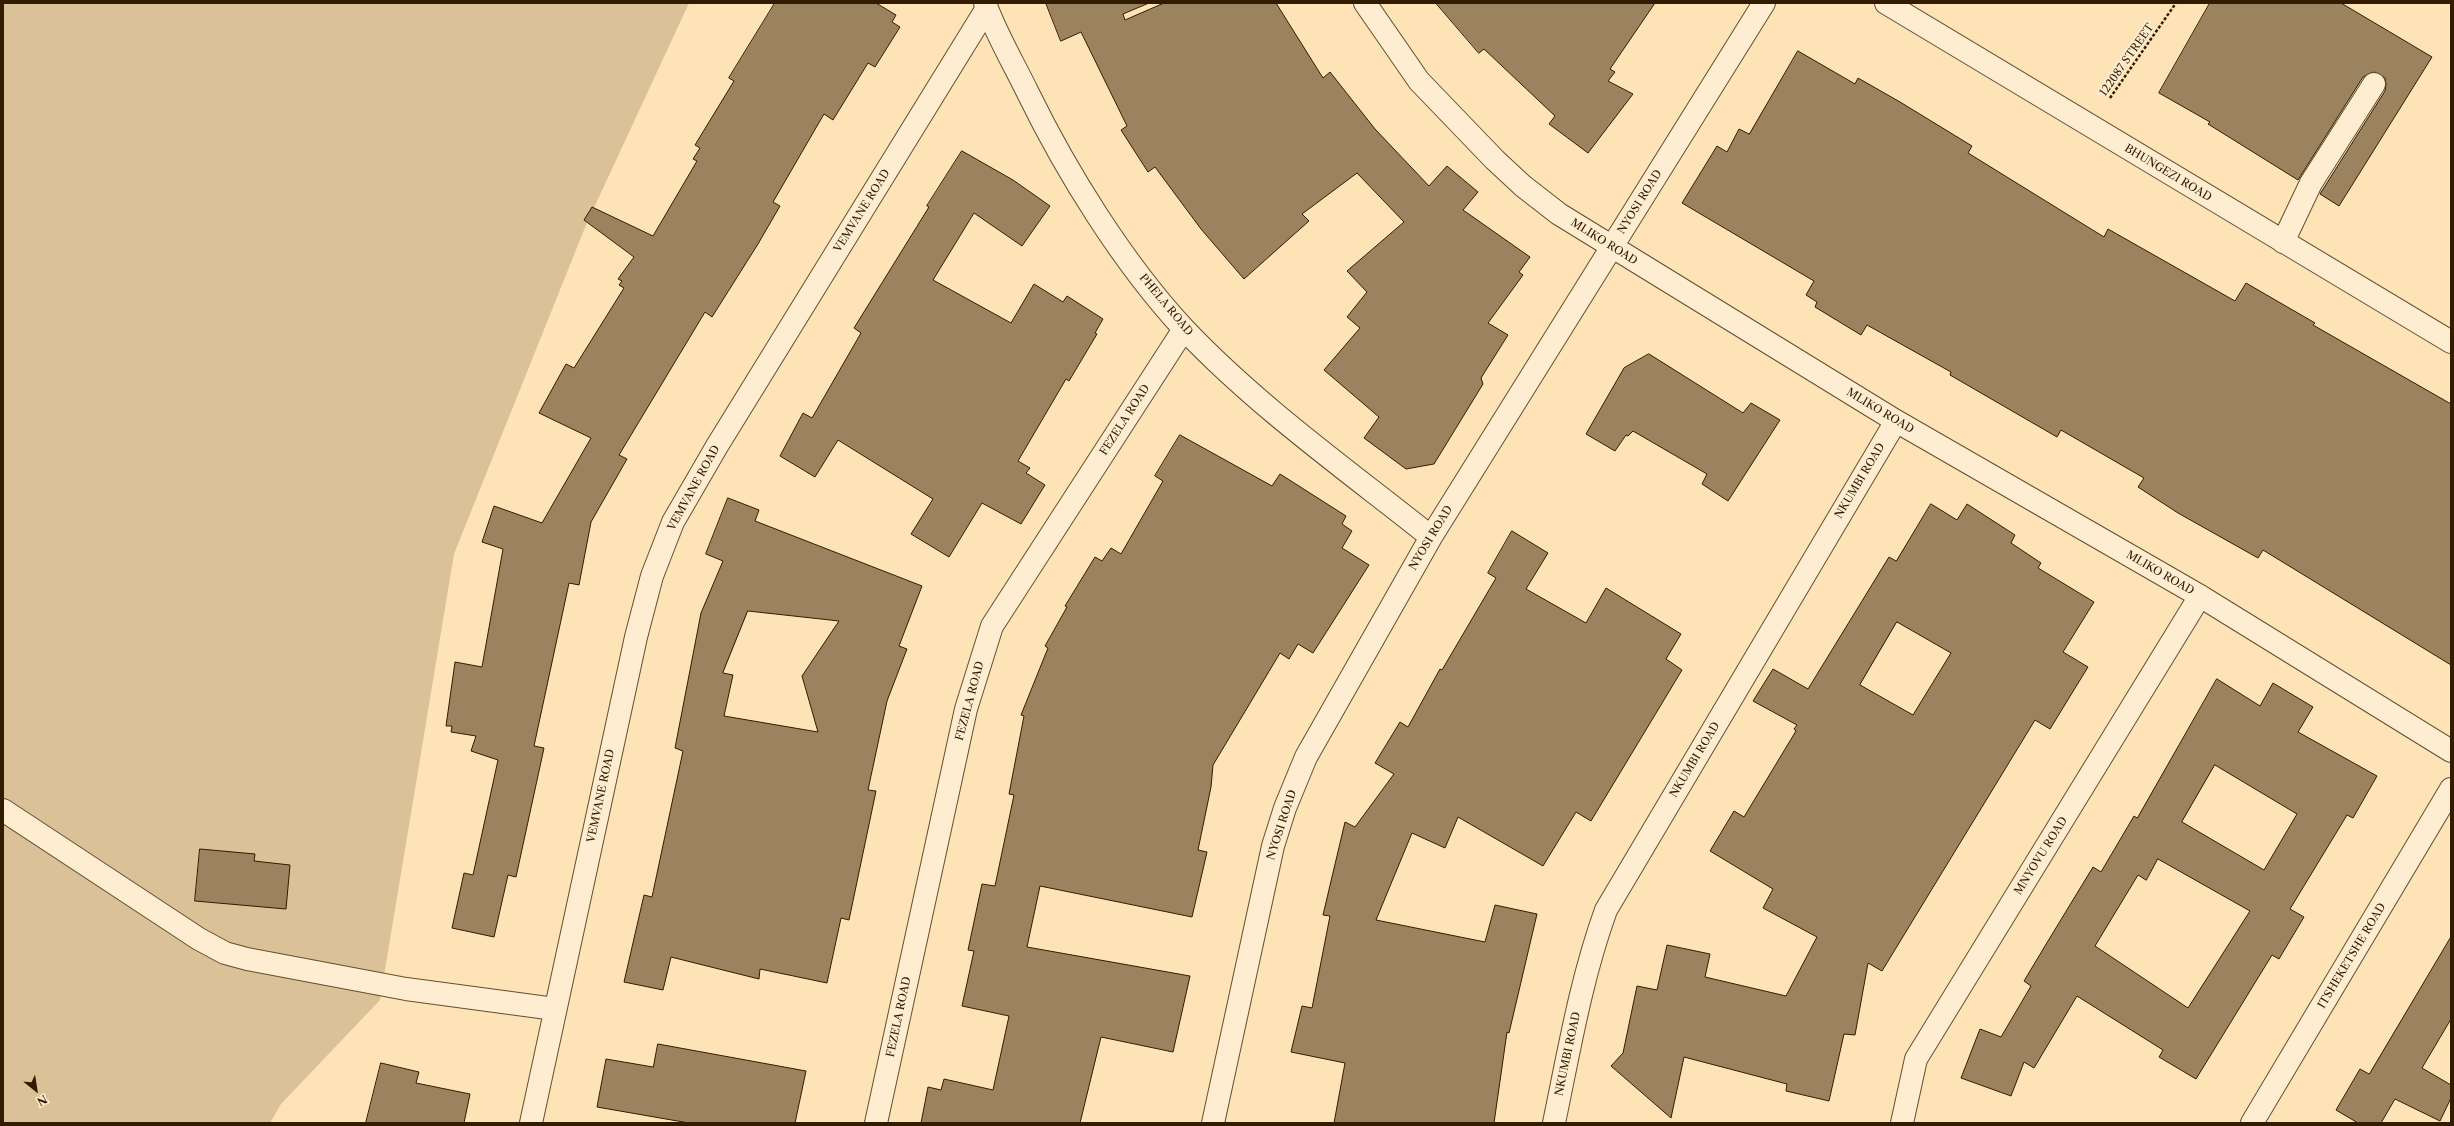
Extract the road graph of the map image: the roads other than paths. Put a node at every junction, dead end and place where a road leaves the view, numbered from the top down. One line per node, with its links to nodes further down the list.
1 (1365, 3): 7 (street, MLIKO ROAD)
2 (1764, 3): 7 (street, NYOSI ROAD)
3 (1886, 3): 6 (street, BHUNGEZI ROAD)
4 (986, 5): 8 (street, PHELA ROAD); 16 (street, VEMVANE ROAD)
5 (2374, 84): 6 (street)
6 (2283, 242): 9 (street, BHUNGEZI ROAD)
7 (1611, 247): 10 (street, MLIKO ROAD); 11 (street, NYOSI ROAD)
8 (1184, 329): 11 (street, PHELA ROAD); 18 (street, FEZELA ROAD)
9 (2451, 342)
10 (1896, 421): 12 (street, MLIKO ROAD); 20 (street, NKUMBI ROAD)
11 (1431, 537): 19 (street, NYOSI ROAD)
12 (2200, 596): 13 (street, MLIKO ROAD); 21 (street, MNYOVU ROAD)
13 (2451, 752)
14 (2451, 789): 22 (street, ITSHEKETSHE ROAD)
15 (3, 810): 16 (street)
16 (555, 1009): 17 (street, VEMVANE ROAD)
17 (530, 1123)
18 (876, 1123)
19 (1213, 1123)
20 (1554, 1123)
21 (1902, 1123)
22 (2252, 1123)

